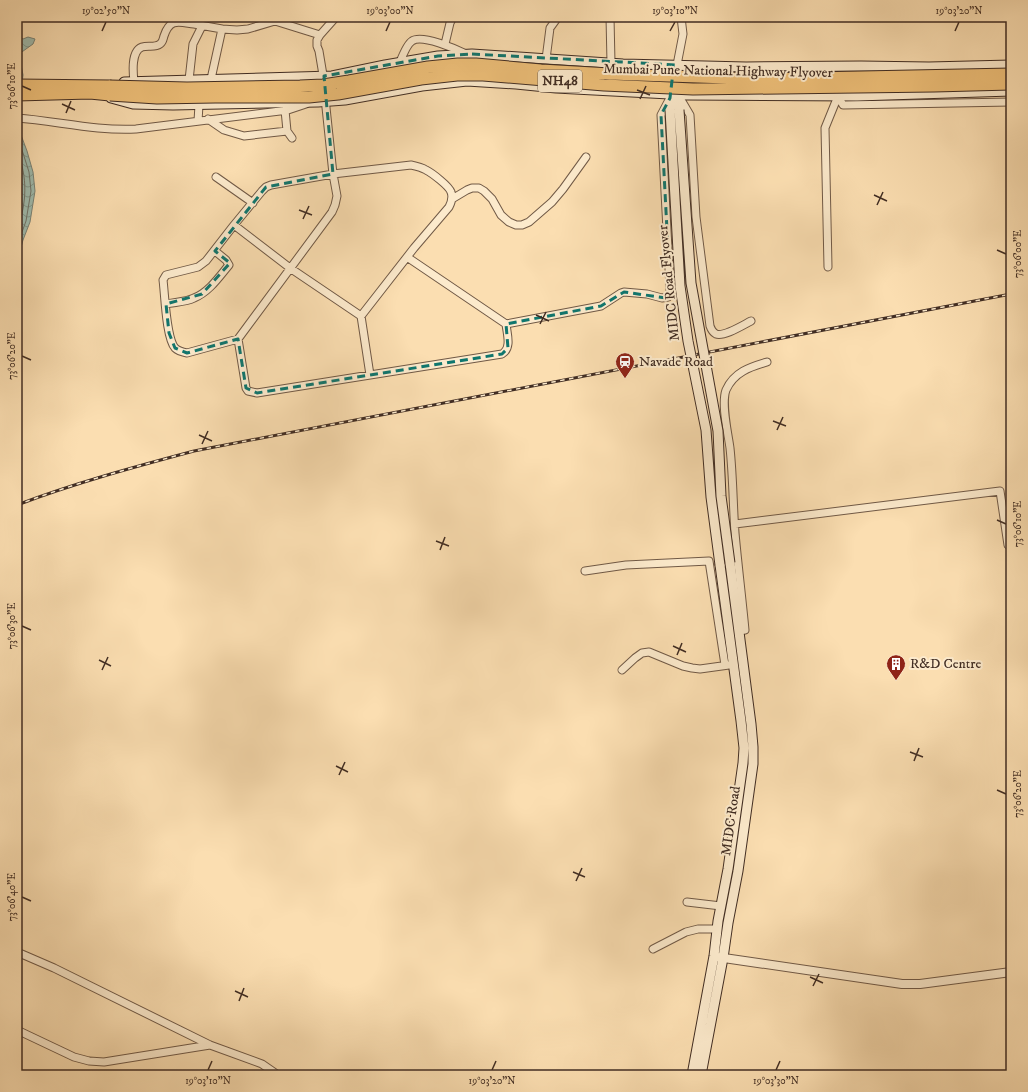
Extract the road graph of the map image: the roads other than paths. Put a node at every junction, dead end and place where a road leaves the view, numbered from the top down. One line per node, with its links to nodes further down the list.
1 (188, 17): 8 (street)
2 (336, 17): 11 (street)
3 (453, 17): 12 (street)
4 (558, 17): 14 (street)
5 (610, 17): 16 (street)
6 (681, 17): 17 (street)
7 (276, 19): 10 (street); 11 (street)
8 (194, 24): 9 (street); 23 (street)
9 (202, 26): 10 (street); 22 (street)
10 (222, 29): 21 (street)
11 (320, 35): 20 (street)
12 (445, 44): 13 (street); 15 (street)
13 (466, 54): 14 (main road); 15 (main road)
14 (546, 59): 16 (main road)
15 (400, 62): 20 (main road)
16 (611, 63): 17 (main road)
17 (678, 65): 18 (main road); 31 (main road); 32 (main road)
18 (1011, 65)
19 (1011, 74): 28 (highway, Mumbai Pune National Highway Flyover / NH48, bridge)
20 (324, 76): 21 (main road); 34 (street)
21 (211, 79): 22 (main road)
22 (189, 80): 23 (main road)
23 (134, 81): 26 (main road)
24 (1011, 84): 28 (highway, Mumbai Pune National Highway Flyover / NH48, bridge)
25 (17, 85): 27 (highway, NH48)
26 (90, 89): 27 (highway, NH48); 28 (highway, Mumbai Pune National Highway Flyover / NH48); 37 (main road)
27 (41, 90): 30 (highway, NH48)
28 (110, 90)
29 (1011, 91): 33 (main road)
30 (17, 95)
31 (670, 96): 32 (main road); 34 (main road); 39 (main road); 58 (street)
32 (680, 96): 33 (main road); 39 (main road); 57 (street)
33 (838, 96): 36 (street); 53 (street)
34 (326, 101): 35 (main road); 46 (street)
35 (314, 102): 37 (main road); 38 (street)
36 (1011, 102)
37 (199, 105): 42 (street)
38 (285, 110): 41 (street); 43 (street)
39 (674, 110): 64 (main road, MIDC Road Flyover, bridge); 65 (main road, MIDC Road Flyover, bridge)
40 (17, 118): 42 (street)
41 (208, 119): 42 (street); 43 (street)
42 (198, 121)
43 (287, 131): 44 (street)
44 (292, 138)
45 (586, 157): 48 (street)
46 (333, 174): 48 (street); 49 (street); 54 (street)
47 (216, 177): 49 (street)
48 (452, 199): 52 (street)
49 (252, 203): 50 (street)
50 (234, 225): 51 (street); 54 (street)
51 (215, 251): 55 (street); 55 (street)
52 (407, 257): 56 (street); 58 (street)
53 (828, 267)
54 (290, 268): 56 (street); 59 (street)
55 (166, 304): 59 (street)
56 (361, 316): 61 (street)
57 (751, 321)
58 (506, 324): 61 (street)
59 (238, 339): 61 (street)
60 (767, 362): 62 (street)
61 (370, 375)
62 (735, 524): 63 (street); 67 (street)
63 (1008, 545)
64 (730, 566): 65 (main road); 67 (main road, MIDC Road)
65 (721, 568): 69 (main road, MIDC Road)
66 (585, 572): 69 (street)
67 (739, 631): 68 (main road, MIDC Road)
68 (743, 662): 69 (street); 77 (main road, MIDC Road)
69 (730, 665): 70 (street); 72 (main road, MIDC Road)
70 (622, 670)
71 (687, 902): 72 (street)
72 (721, 906): 73 (main road, MIDC Road)
73 (717, 929): 74 (street); 76 (main road, MIDC Road)
74 (653, 949)
75 (17, 952): 80 (street)
76 (714, 956): 77 (street); 82 (main road, MIDC Road)
77 (723, 958): 78 (street); 83 (main road, MIDC Road)
78 (1011, 972)
79 (17, 1030): 80 (street)
80 (210, 1045): 81 (street)
81 (276, 1075)
82 (692, 1075)
83 (701, 1075)

